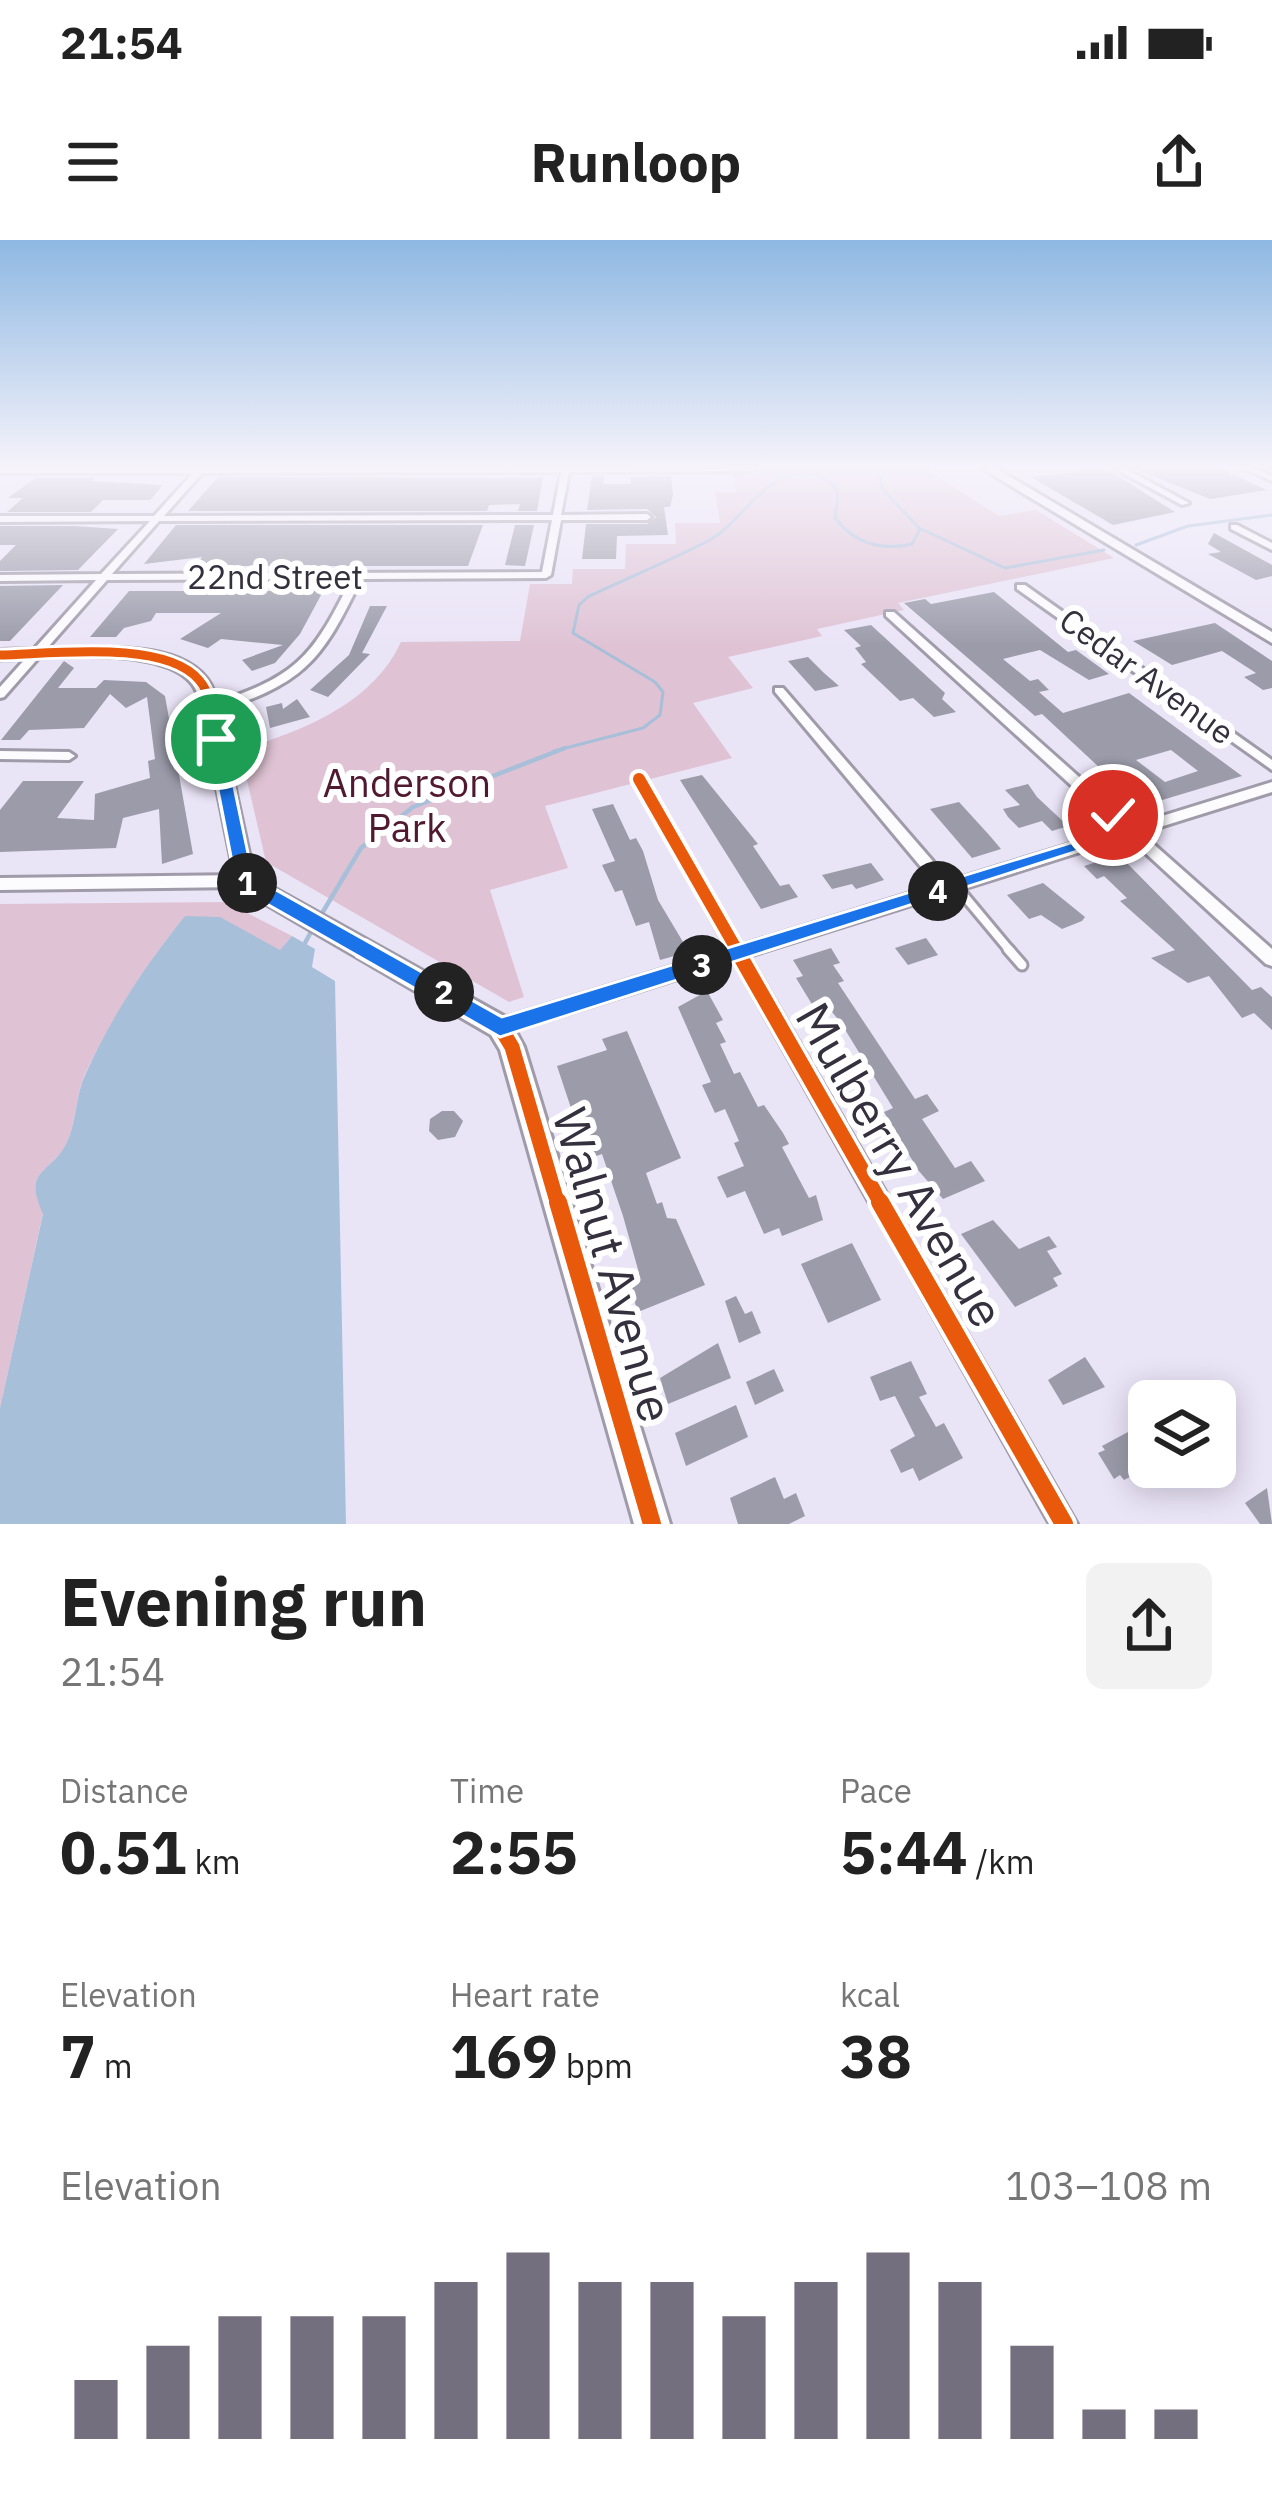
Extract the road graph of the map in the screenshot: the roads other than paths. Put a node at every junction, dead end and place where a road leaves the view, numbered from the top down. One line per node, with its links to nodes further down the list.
1 (151, 526): 8 (street)
2 (558, 526): 6 (street, 22nd Street)
3 (1084, 526): 11 (street)
4 (1234, 527): 5 (street)
5 (1272, 547)
6 (358, 576): 8 (street, 22nd Street); 16 (street)
7 (0, 578): 8 (street, 22nd Street)
8 (104, 578): 13 (street)
9 (1021, 587): 19 (street, Cedar Avenue)
10 (890, 614): 22 (street)
11 (1272, 638)
12 (0, 655): 13 (street)
13 (35, 655): 15 (street); 16 (street)
14 (779, 690): 25 (street)
15 (0, 694)
16 (210, 709): 23 (street)
17 (0, 755): 18 (street)
18 (69, 756)
19 (1272, 766)
20 (639, 779): 26 (street, Mulberry Avenue)
21 (1272, 787): 22 (street)
22 (1130, 831): 25 (street); 27 (street)
23 (244, 881): 24 (street); 29 (street)
24 (0, 884)
25 (952, 887): 26 (street); 28 (lane)
26 (739, 954): 29 (street); 31 (street, Mulberry Avenue)
27 (1272, 958)
28 (1022, 965)
29 (500, 1027): 30 (street, Walnut Avenue)
30 (652, 1524)
31 (1064, 1524)

